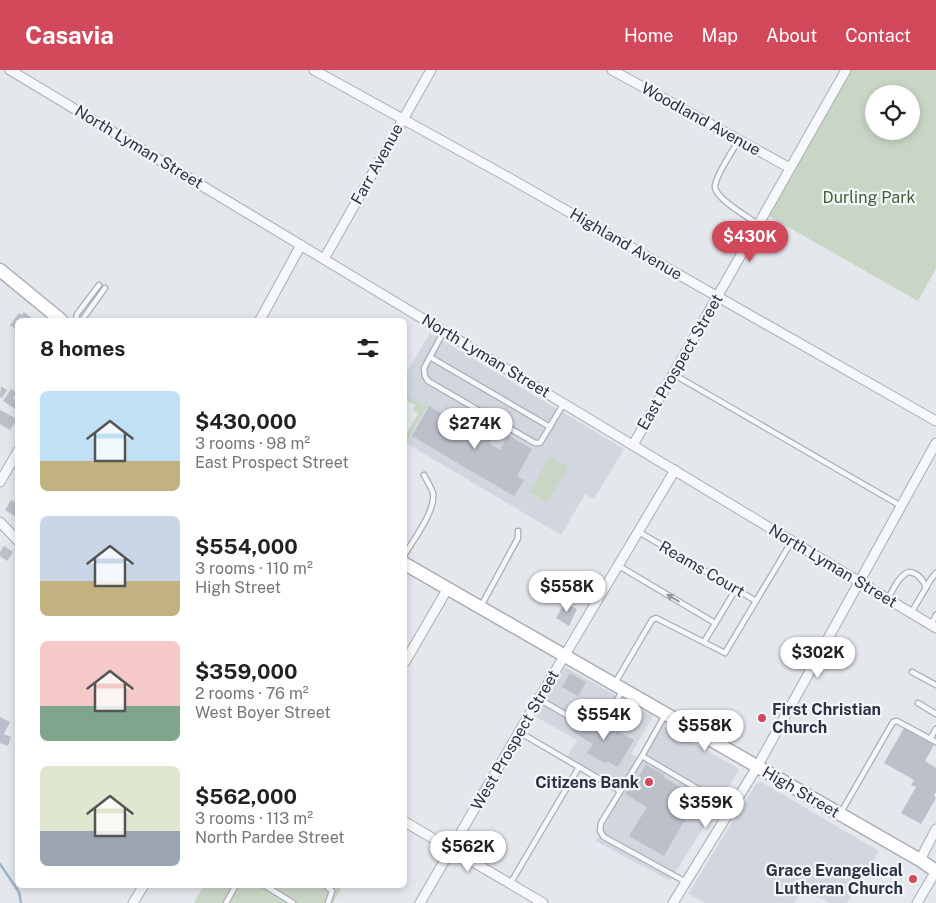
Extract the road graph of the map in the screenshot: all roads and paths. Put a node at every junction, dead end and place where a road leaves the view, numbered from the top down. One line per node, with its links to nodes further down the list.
1 (10, 70): 10 (street, North Lyman Street)
2 (314, 70): 6 (street, Highland Avenue)
3 (431, 70): 6 (street, Farr Avenue)
4 (612, 70): 7 (street, Woodland Avenue)
5 (846, 70): 8 (street, East Prospect Street)
6 (403, 119): 11 (street, Farr Avenue); 15 (street, Highland Avenue)
7 (739, 140): 8 (street, Woodland Avenue); 9 (lane)
8 (790, 168): 9 (street, East Prospect Street)
9 (758, 224): 15 (street, East Prospect Street)
10 (301, 245): 11 (street, North Lyman Street); 19 (street)
11 (324, 259): 20 (street, North Lyman Street)
12 (0, 270): 16 (main road)
13 (99, 286): 17 (lane)
14 (105, 288): 18 (lane)
15 (717, 296): 22 (street, East Prospect Street); 24 (street, Highland Avenue)
16 (59, 318)
17 (76, 318)
18 (83, 318)
19 (261, 318)
20 (444, 331): 21 (lane); 23 (street, North Lyman Street)
21 (430, 357): 25 (lane); 25 (lane)
22 (674, 374): 27 (street, East Prospect Street); 32 (lane)
23 (564, 403): 25 (lane); 27 (street, North Lyman Street)
24 (936, 421)
25 (550, 427)
26 (936, 443): 32 (street)
27 (633, 445): 29 (street, North Lyman Street)
28 (15, 456): 31 (street)
29 (675, 470): 35 (street); 37 (street, North Lyman Street)
30 (424, 475): 38 (lane)
31 (0, 482)
32 (901, 506): 42 (street)
33 (0, 522): 36 (street)
34 (518, 531): 48 (lane)
35 (639, 532): 40 (street); 45 (lane, Reams Court)
36 (15, 538)
37 (792, 541): 42 (street, North Lyman Street); 47 (lane, Reams Court)
38 (407, 550)
39 (407, 565): 43 (main road, High Street)
40 (618, 566): 51 (lane, one-way to 40); 54 (street)
41 (936, 573): 44 (lane)
42 (859, 581): 46 (street, North Lyman Street); 68 (street)
43 (448, 588): 48 (main road, High Street); 55 (street)
44 (926, 588): 46 (lane); 49 (lane)
45 (736, 589): 47 (lane, Reams Court); 51 (lane)
46 (888, 599): 49 (street, North Lyman Street)
47 (756, 601): 53 (lane)
48 (480, 608): 54 (main road, High Street)
49 (911, 613): 52 (street, North Lyman Street)
50 (936, 616): 52 (lane)
51 (715, 623): 53 (lane)
52 (933, 626)
53 (704, 642): 58 (lane)
54 (565, 655): 58 (main road, High Street); 59 (street, West Prospect Street)
55 (407, 659)
56 (912, 672): 57 (lane)
57 (936, 685)
58 (619, 687): 59 (lane); 61 (main road, High Street)
59 (539, 700): 64 (street, West Prospect Street)
60 (918, 703): 62 (lane)
61 (666, 714): 67 (lane); 68 (main road, High Street)
62 (936, 714)
63 (936, 728): 65 (lane)
64 (519, 732): 69 (lane); 75 (street, West Prospect Street)
65 (930, 738): 66 (lane); 72 (lane)
66 (936, 742)
67 (642, 756): 70 (lane); 71 (lane)
68 (758, 766): 71 (street); 72 (main road, High Street)
69 (578, 767): 70 (lane); 79 (lane)
70 (620, 791): 78 (lane)
71 (732, 809): 78 (street)
72 (840, 815): 76 (main road, High Street)
73 (407, 823): 75 (street)
74 (936, 830): 76 (street)
75 (451, 849): 79 (street); 88 (street, West Prospect Street)
76 (920, 860): 77 (main road, High Street)
77 (936, 871): 91 (street)
78 (686, 882): 90 (street)
79 (510, 884): 89 (street)
80 (142, 888): 84 (street)
81 (234, 888): 85 (lane)
82 (269, 888): 86 (lane)
83 (329, 888): 87 (lane)
84 (133, 903)
85 (226, 903)
86 (293, 903)
87 (328, 903)
88 (420, 903)
89 (543, 903)
90 (673, 903)
91 (918, 903)

